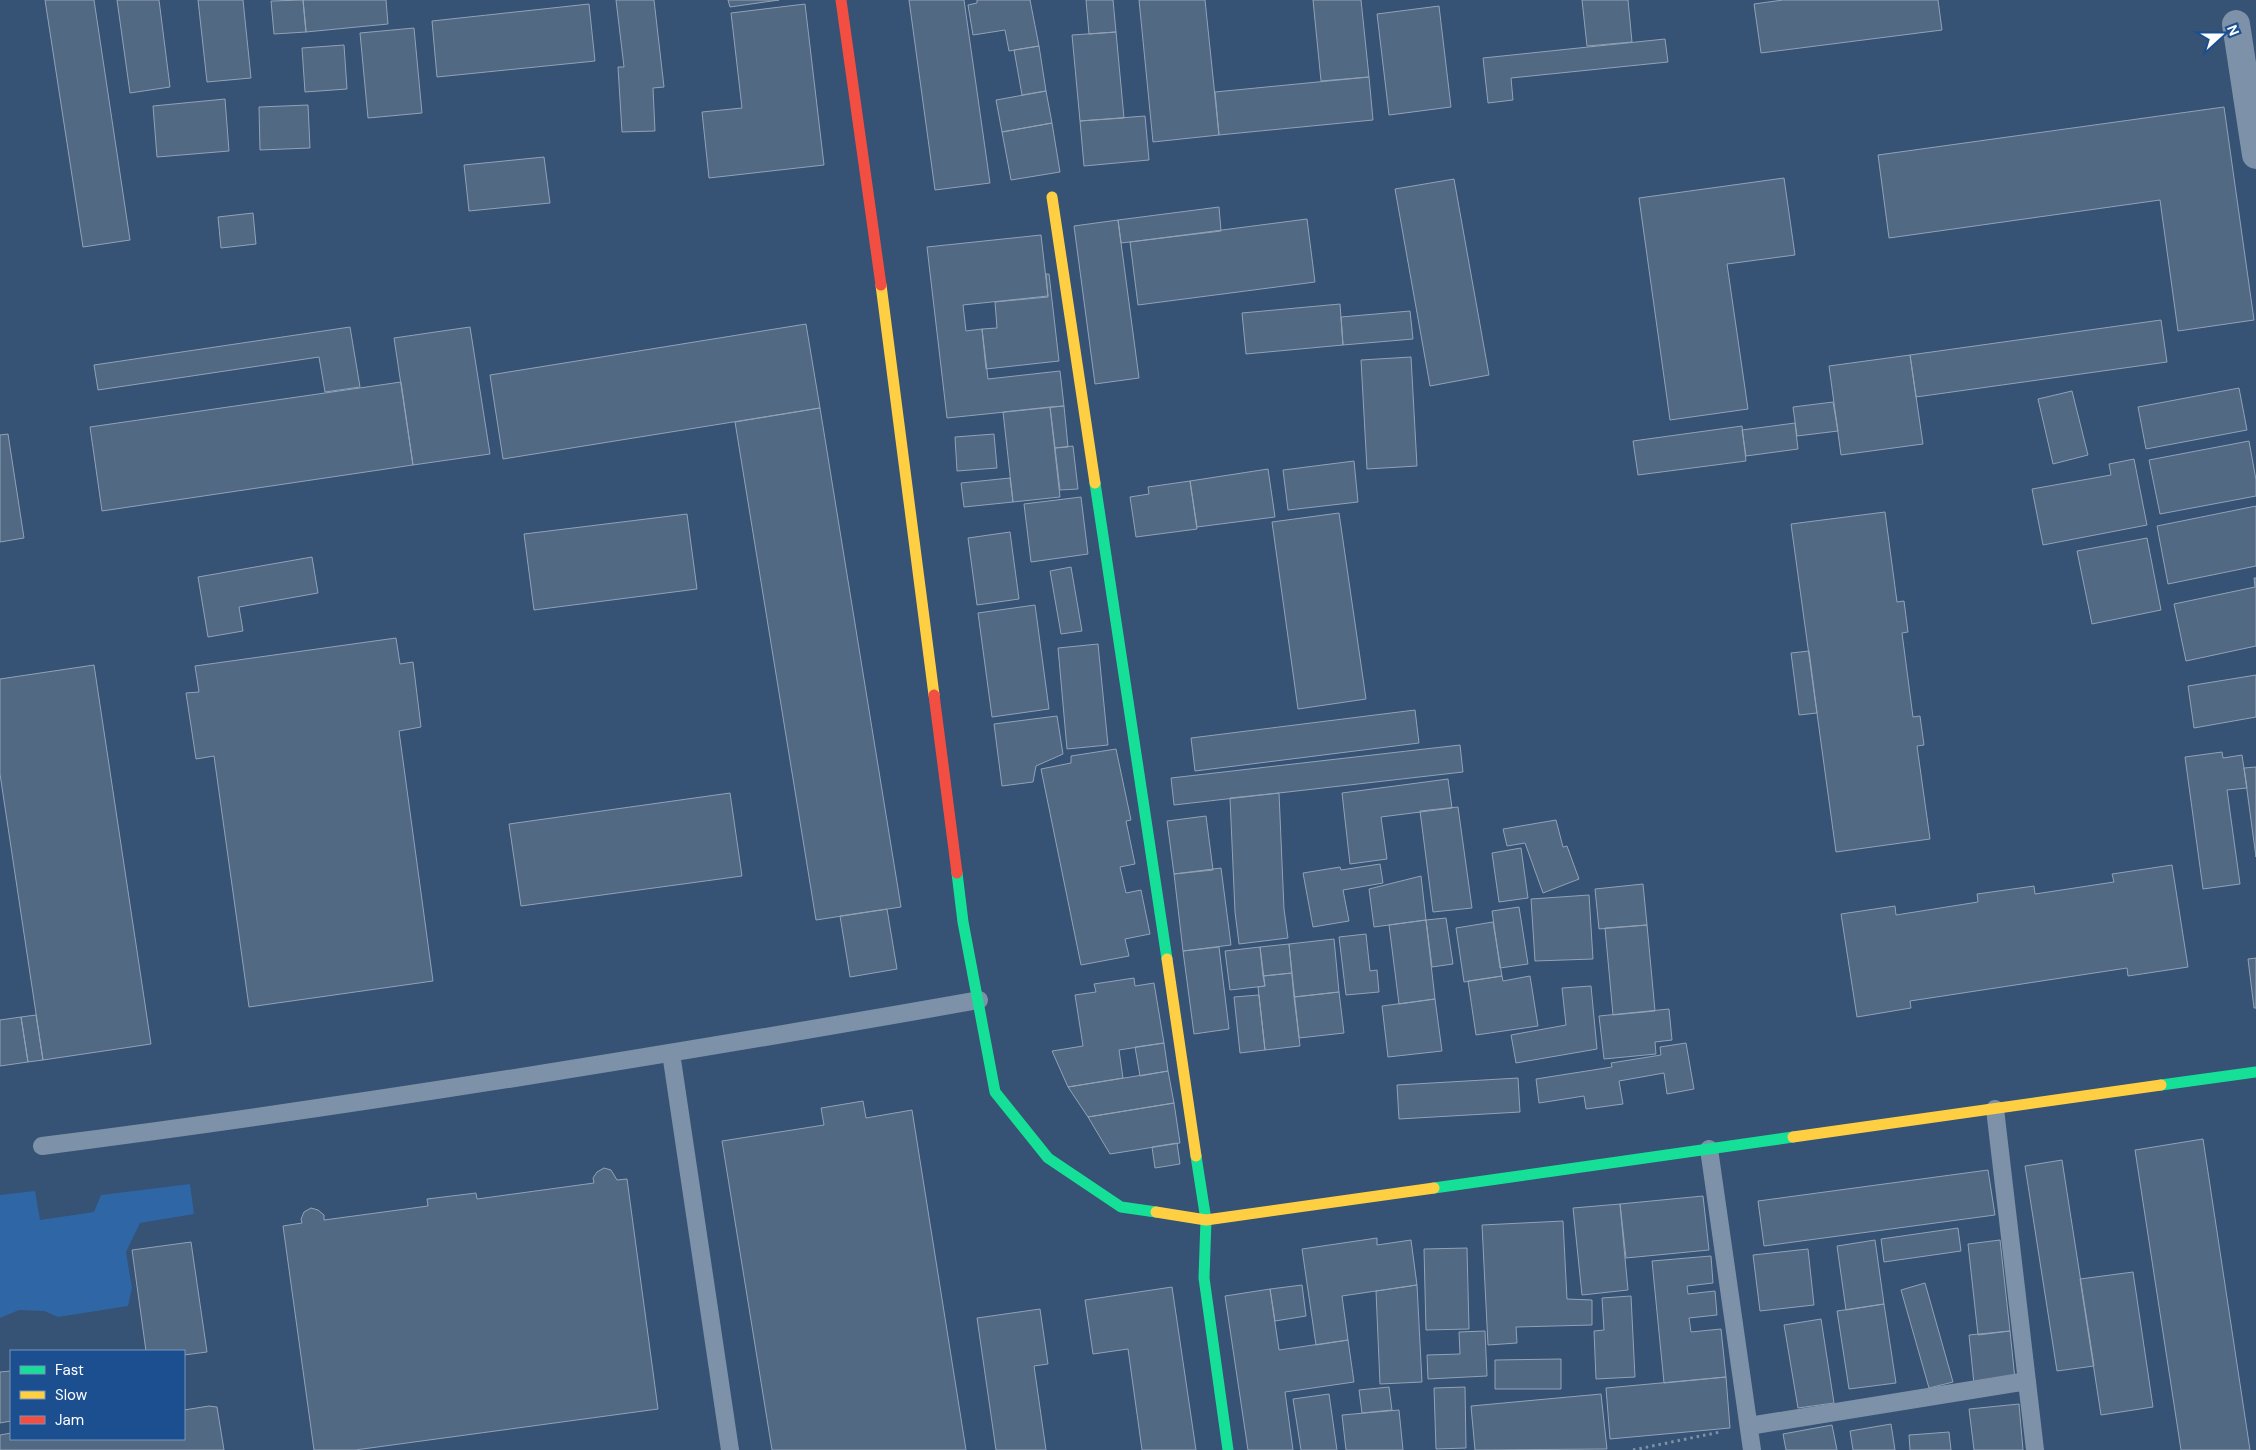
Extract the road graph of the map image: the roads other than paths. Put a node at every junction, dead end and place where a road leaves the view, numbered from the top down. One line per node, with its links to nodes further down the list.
1 (841, 0): 5 (street)
2 (2236, 24): 3 (street)
3 (2256, 155)
4 (1052, 197): 11 (street)
5 (979, 1000): 6 (lane); 11 (street)
6 (671, 1053): 9 (lane); 14 (lane)
7 (2256, 1072): 8 (street)
8 (1995, 1109): 10 (street); 12 (lane)
9 (42, 1146)
10 (1709, 1149): 11 (street); 13 (lane)
11 (1206, 1220): 15 (street)
12 (2027, 1381): 13 (lane); 17 (lane)
13 (1749, 1426): 16 (lane)
14 (730, 1450)
15 (1228, 1450)
16 (1752, 1450)
17 (2035, 1450)

